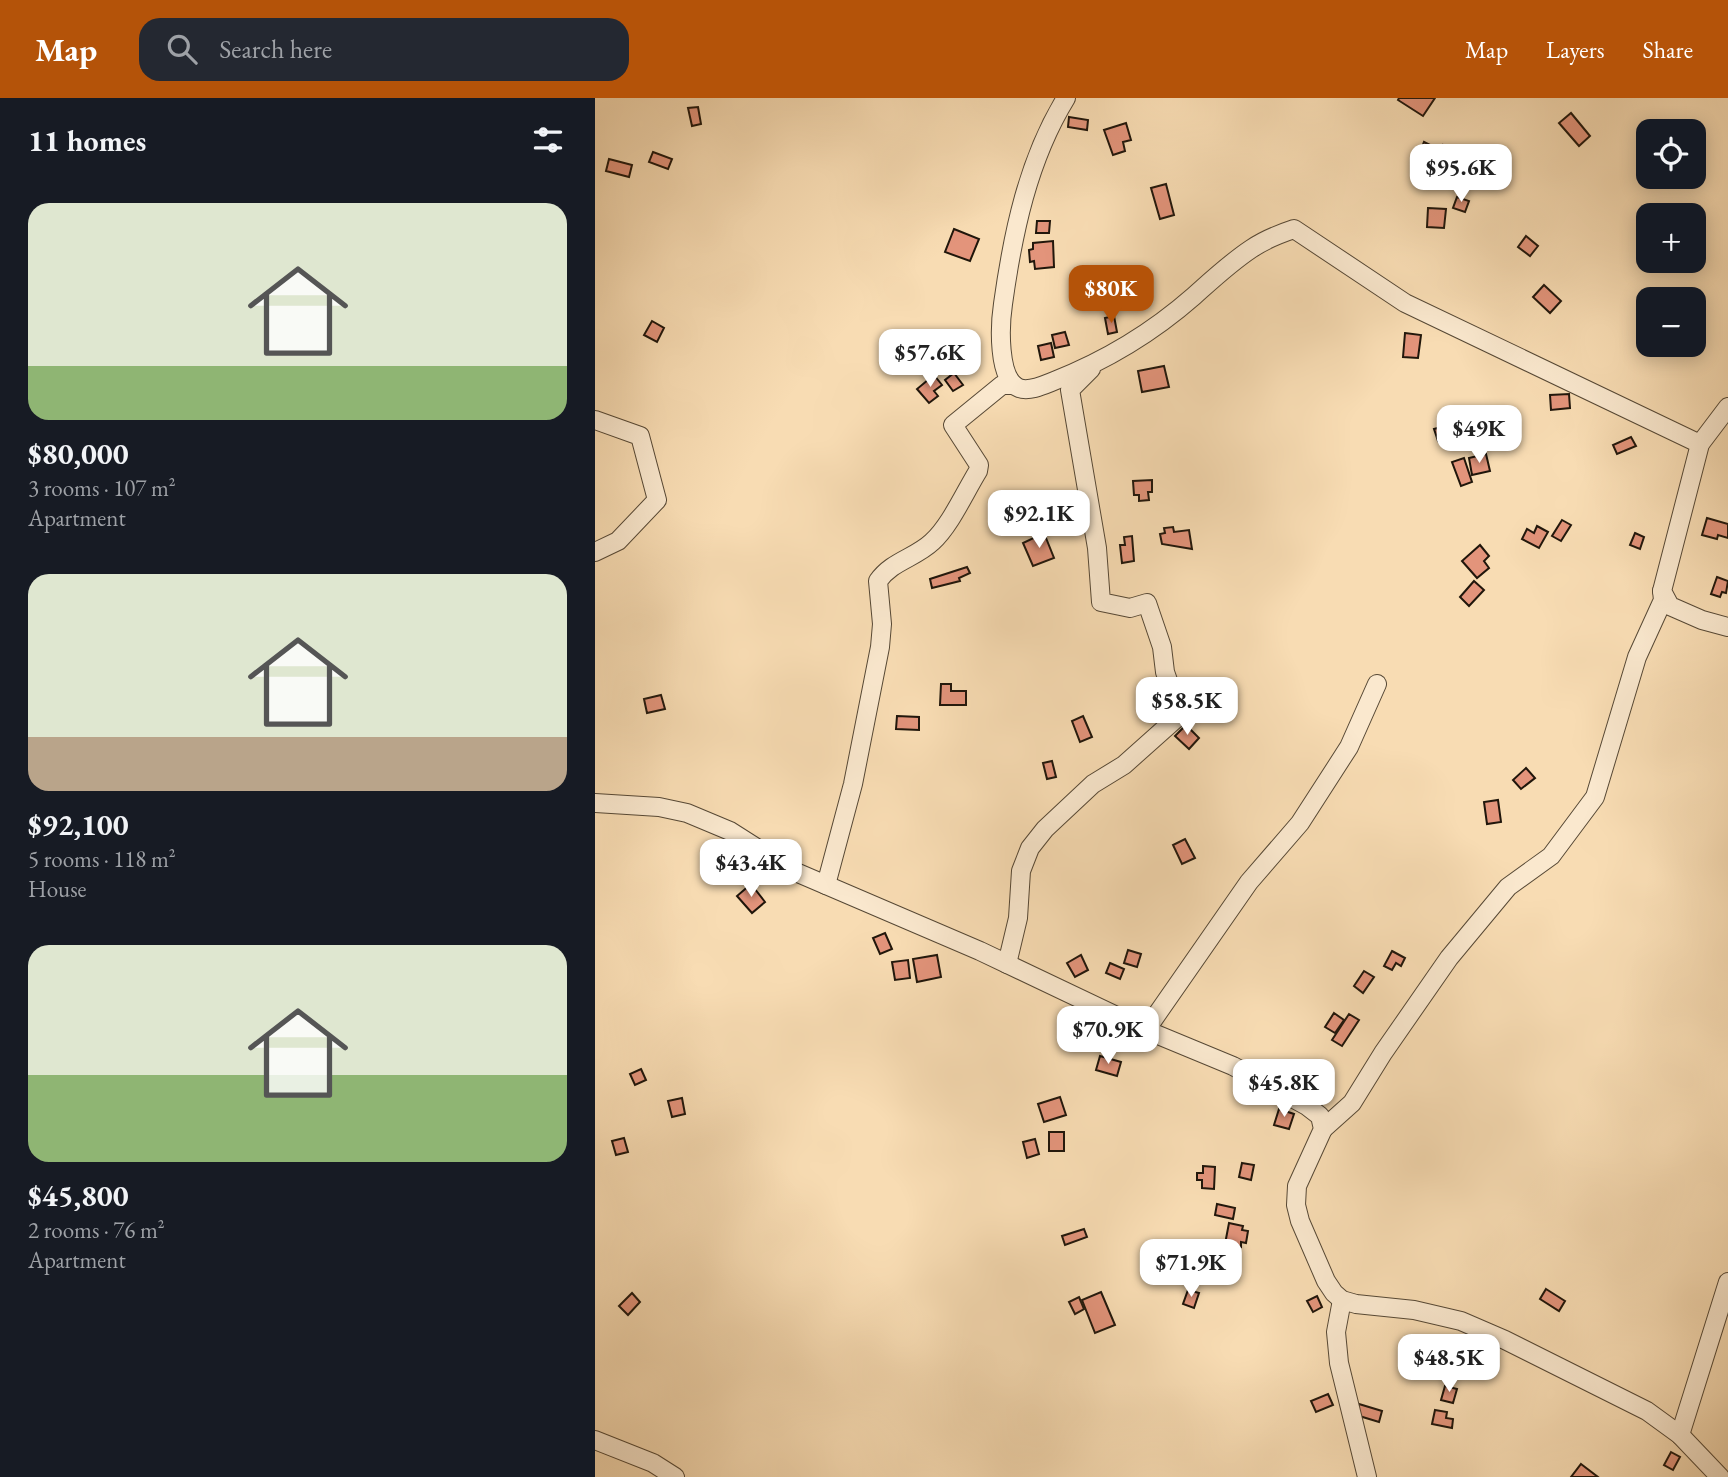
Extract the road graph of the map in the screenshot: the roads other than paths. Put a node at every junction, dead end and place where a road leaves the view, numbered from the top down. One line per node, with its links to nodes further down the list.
1 (1066, 98): 3 (street)
2 (1096, 364): 3 (street); 6 (street); 13 (street)
3 (1014, 385): 12 (street)
4 (1728, 407): 6 (street)
5 (595, 420): 7 (street)
6 (1700, 444): 8 (street)
7 (595, 552)
8 (1661, 591): 9 (street); 15 (street)
9 (1728, 627)
10 (1377, 684): 14 (street)
11 (595, 803): 12 (street)
12 (825, 885): 13 (street)
13 (1007, 964): 14 (street)
14 (1146, 1030): 15 (street)
15 (1323, 1129): 17 (street)
16 (1728, 1282): 18 (street)
17 (1342, 1300): 18 (street); 21 (street)
18 (1680, 1435): 22 (street)
19 (595, 1440): 20 (street)
20 (675, 1477)
21 (1367, 1477)
22 (1720, 1477)

